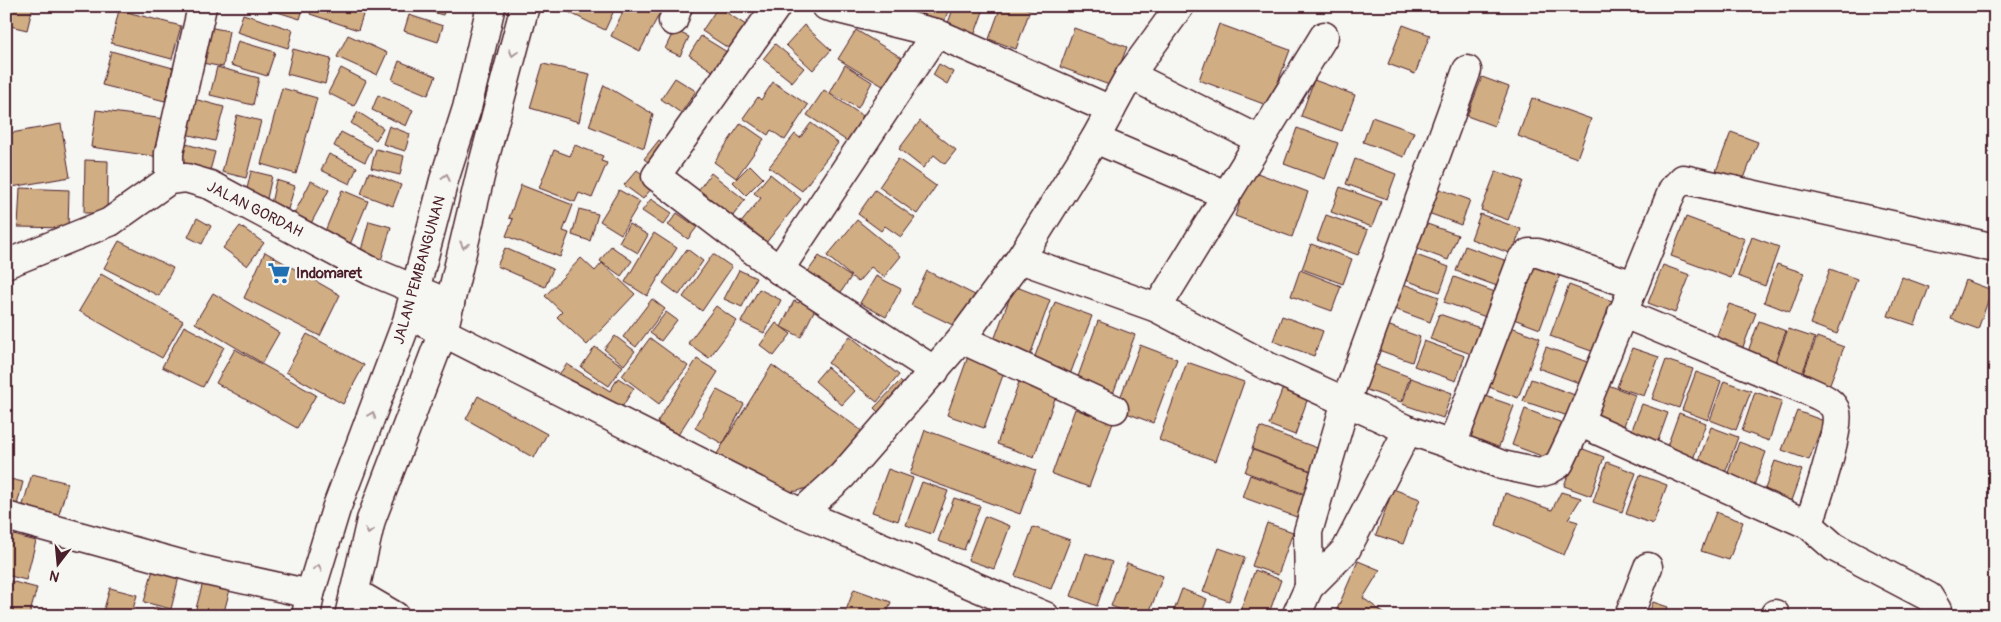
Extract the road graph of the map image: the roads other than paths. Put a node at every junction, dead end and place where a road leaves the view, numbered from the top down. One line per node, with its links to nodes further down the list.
1 (491, 6): 21 (street, JALAN PEMBANGUNAN, one-way to 1)
2 (525, 6): 22 (street, one-way to 22)
3 (776, 6): 19 (street)
4 (826, 6): 7 (street)
5 (1180, 6): 10 (street)
6 (202, 7): 14 (street)
7 (936, 33): 11 (street); 19 (street)
8 (1324, 36): 13 (street)
9 (1467, 70): 28 (street)
10 (1130, 75): 11 (street); 13 (street)
11 (1111, 110): 12 (street)
12 (1095, 139): 15 (street); 17 (street)
13 (1260, 140): 15 (street)
14 (169, 180): 18 (street); 21 (street, JALAN GORDAH)
15 (1226, 195): 23 (street)
16 (1995, 248): 20 (street)
17 (1020, 260): 23 (street); 26 (street)
18 (6, 264)
19 (779, 270): 27 (street)
20 (1634, 285): 24 (street); 32 (street)
21 (412, 302): 22 (street, JALAN GORDAH); 25 (street); 33 (street, JALAN PEMBANGUNAN, one-way to 21)
22 (450, 304): 25 (street)
23 (1156, 308): 28 (street)
24 (1622, 314): 30 (street); 37 (street)
25 (443, 332): 34 (street); 35 (street)
26 (961, 339): 27 (street); 29 (street)
27 (934, 371): 35 (street)
28 (1346, 401): 31 (street); 39 (street)
29 (1114, 409)
30 (1579, 422): 32 (street); 37 (street)
31 (1408, 430): 32 (street); 39 (street)
32 (1452, 445)
33 (343, 491): 34 (street); 41 (street, JALAN PEMBANGUNAN, one-way to 33)
34 (379, 501): 40 (street, one-way to 40)
35 (801, 513): 43 (street)
36 (6, 516): 41 (street)
37 (1809, 526): 46 (street)
38 (1648, 567): 45 (street)
39 (1310, 587): 44 (street)
40 (352, 604): 42 (street)
41 (308, 605)
42 (395, 616)
43 (1045, 616)
44 (1296, 616)
45 (1629, 616)
46 (1937, 616)

